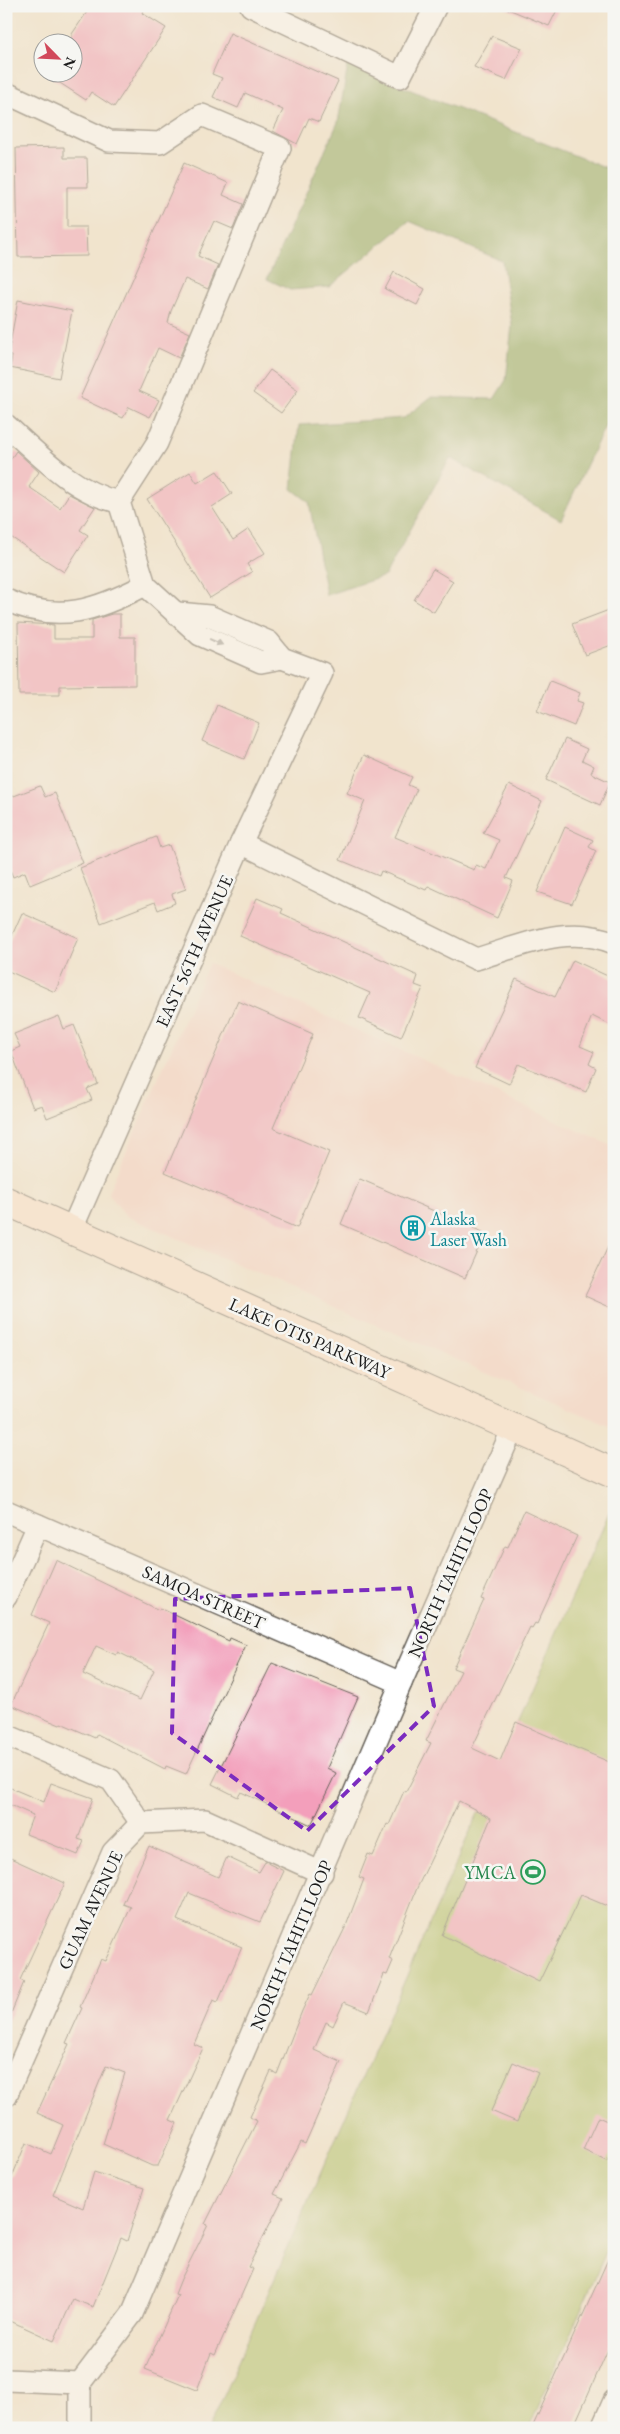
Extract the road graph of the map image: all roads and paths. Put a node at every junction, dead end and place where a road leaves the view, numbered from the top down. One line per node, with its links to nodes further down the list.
1 (251, 6): 2 (street)
2 (436, 6)
3 (6, 93): 5 (street)
4 (6, 425): 5 (street)
5 (119, 502): 6 (street)
6 (144, 585): 7 (street); 8 (street, EAST 56TH AVENUE)
7 (6, 600)
8 (241, 843): 9 (street); 11 (street, EAST 56TH AVENUE)
9 (614, 943)
10 (6, 1202): 11 (main road, LAKE OTIS PARKWAY)
11 (71, 1232): 12 (main road, LAKE OTIS PARKWAY)
12 (513, 1428): 13 (main road, LAKE OTIS PARKWAY); 17 (street, NORTH TAHITI LOOP)
13 (614, 1472)
14 (6, 1511): 15 (street, SAMOA STREET)
15 (38, 1525): 16 (street); 17 (street, SAMOA STREET)
16 (6, 1597)
17 (402, 1684): 20 (street, NORTH TAHITI LOOP)
18 (6, 1735): 19 (street)
19 (141, 1823): 20 (street); 21 (street, GUAM AVENUE)
20 (322, 1873): 23 (street, NORTH TAHITI LOOP)
21 (6, 2096)
22 (6, 2380): 23 (street)
23 (80, 2384): 25 (street)
24 (614, 2401): 26 (street)
25 (80, 2428)
26 (602, 2428)

